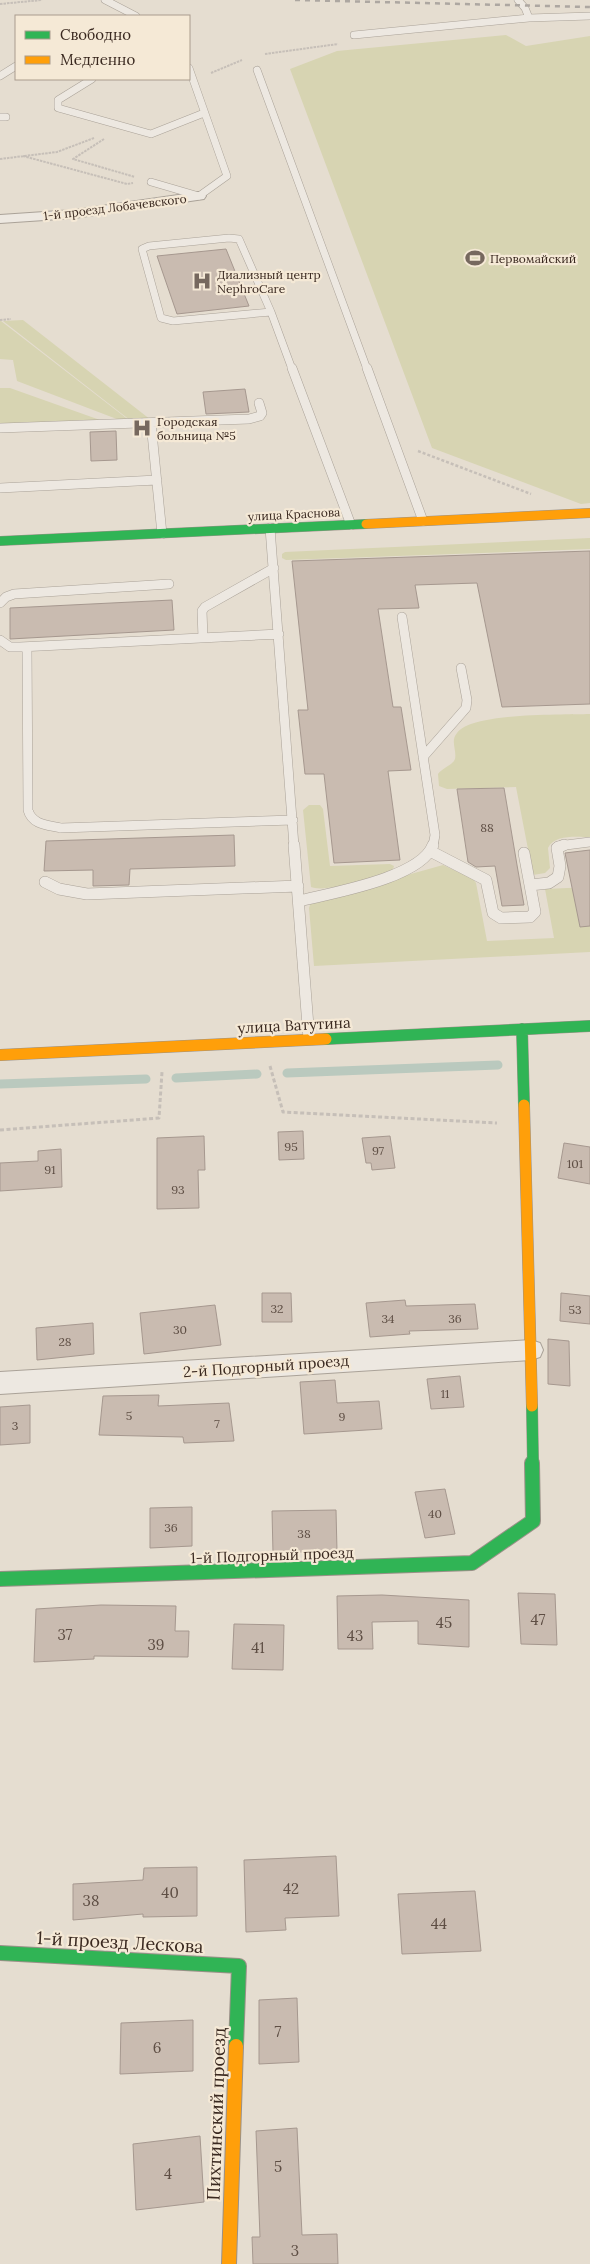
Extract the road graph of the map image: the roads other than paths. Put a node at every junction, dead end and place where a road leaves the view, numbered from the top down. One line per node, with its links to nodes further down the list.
1 (105, 0): 3 (lane)
2 (518, 0): 5 (lane)
3 (134, 15)
4 (590, 16): 5 (lane)
5 (529, 18): 6 (lane)
6 (354, 35)
7 (15, 67): 10 (lane)
8 (257, 70): 23 (lane)
9 (190, 71): 12 (lane)
10 (0, 76)
11 (90, 80): 12 (lane)
12 (204, 113): 14 (lane)
13 (151, 182): 14 (lane)
14 (200, 196): 15 (street, 1-й проезд Лобачевского)
15 (0, 220)
16 (271, 312): 16 (lane); 24 (lane)
17 (259, 403): 18 (lane)
18 (151, 423): 19 (lane); 20 (lane)
19 (0, 428)
20 (157, 480): 21 (lane); 26 (lane)
21 (0, 488)
22 (590, 513): 23 (street, улица Краснова)
23 (423, 521): 24 (street, улица Краснова)
24 (351, 525): 25 (street, улица Краснова)
25 (270, 528): 26 (street, улица Краснова); 28 (lane)
26 (162, 534): 27 (street, улица Краснова)
27 (0, 541)
28 (274, 568): 32 (lane); 33 (lane)
29 (169, 584): 30 (lane)
30 (0, 603)
31 (402, 617): 37 (lane)
32 (279, 634): 33 (lane); 38 (lane)
33 (203, 638): 35 (lane)
34 (0, 640): 35 (lane)
35 (27, 647): 38 (lane)
36 (461, 668): 37 (lane)
37 (423, 757): 40 (lane)
38 (293, 820): 44 (lane)
39 (590, 842): 43 (lane)
40 (430, 851): 43 (lane); 45 (lane)
41 (524, 853): 43 (lane)
42 (45, 882): 44 (lane)
43 (530, 885)
44 (298, 886): 45 (lane)
45 (299, 901): 48 (lane)
46 (590, 1026): 47 (street, улица Ватутина)
47 (522, 1029): 48 (street, улица Ватутина); 50 (street)
48 (309, 1039): 49 (street, улица Ватутина)
49 (0, 1055)
50 (531, 1350): 51 (street, 2-й Подгорный проезд); 52 (street, 1-й Подгорный проезд)
51 (0, 1383)
52 (0, 1579)
53 (0, 1953): 54 (street, 1-й проезд Лескова)
54 (239, 1966): 55 (street, Пихтинский проезд)
55 (228, 2264)

